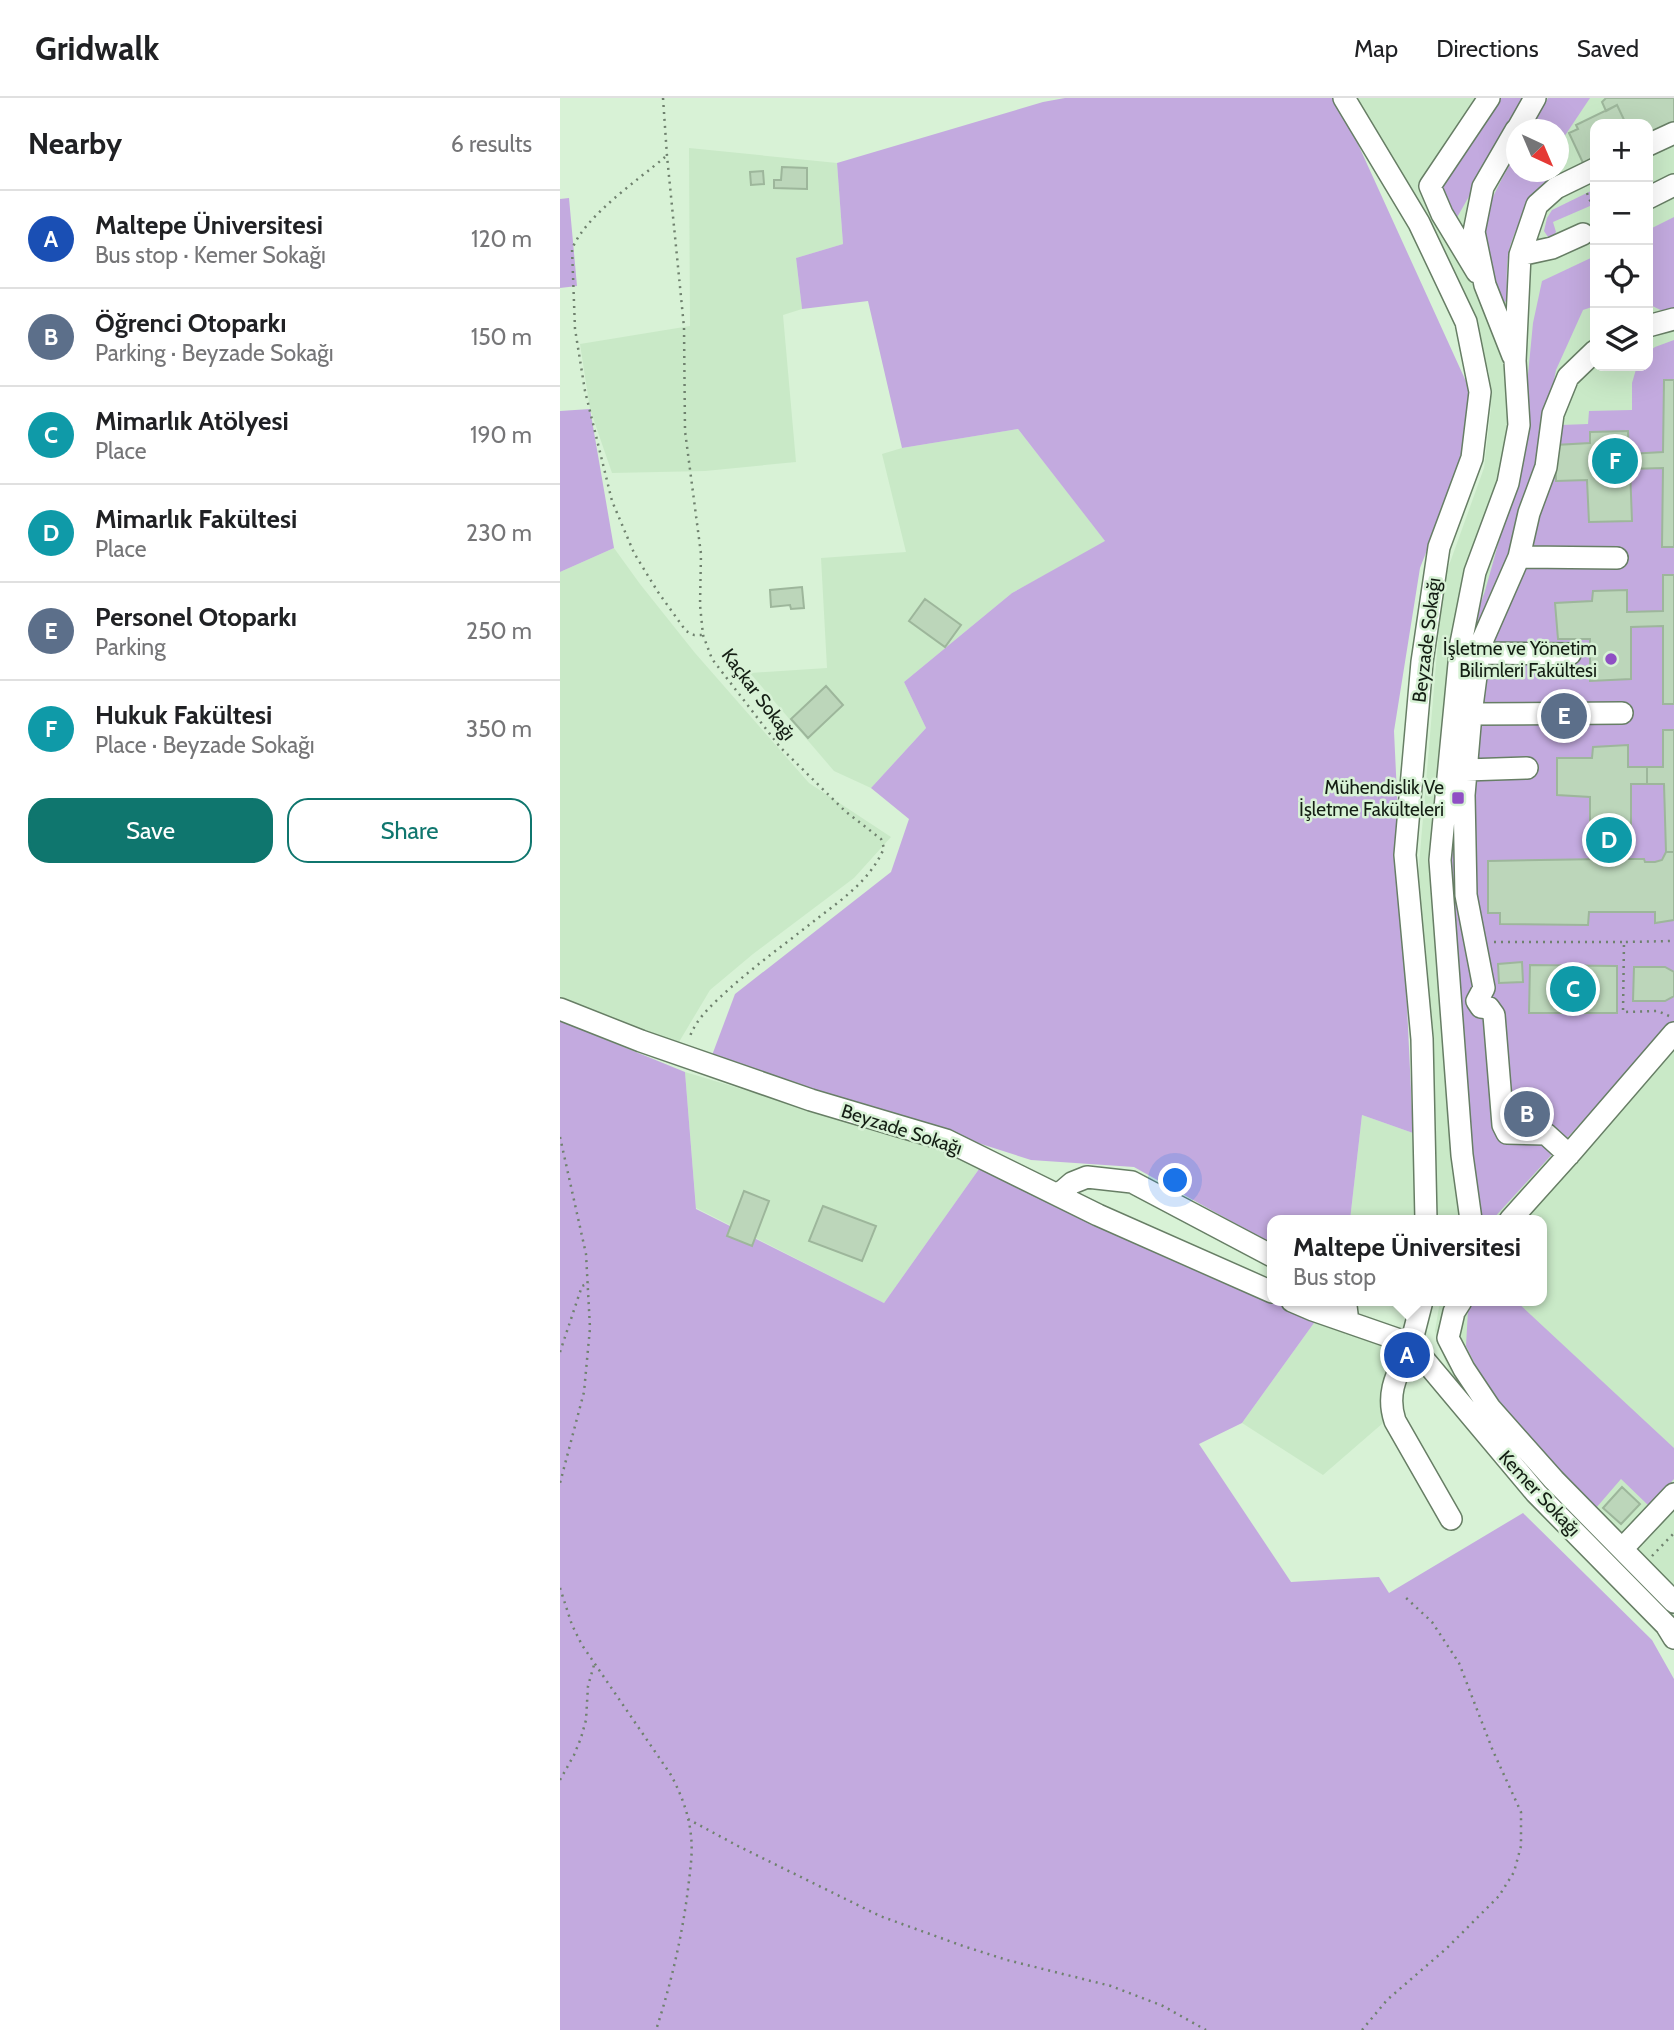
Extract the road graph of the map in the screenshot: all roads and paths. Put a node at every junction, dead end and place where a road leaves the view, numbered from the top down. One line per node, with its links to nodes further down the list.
1 (663, 98): 9 (path, Kaçkar Sokağı)
2 (1345, 98): 39 (street, Beyzade Sokağı)
3 (1489, 98): 15 (street)
4 (1535, 98): 5 (street)
5 (1523, 119)
6 (1674, 133): 7 (street)
7 (1653, 143)
8 (1506, 148): 15 (street)
9 (667, 156): 22 (path, Kaçkar Sokağı); 22 (path)
10 (1590, 171): 14 (street)
11 (1674, 185): 12 (street)
12 (1653, 196)
13 (1583, 234): 14 (street)
14 (1520, 255): 19 (street)
15 (1485, 285): 19 (street)
16 (1674, 319): 17 (street)
17 (1653, 325)
18 (1590, 356): 20 (street)
19 (1515, 361): 40 (street)
20 (1519, 557): 21 (street); 23 (street)
21 (1617, 558)
22 (703, 635): 35 (path, Kaçkar Sokağı)
23 (1479, 653): 24 (street); 26 (street)
24 (1570, 654)
25 (1622, 713): 26 (street)
26 (1471, 715): 28 (street)
27 (1527, 768): 28 (street)
28 (1466, 770): 30 (street)
29 (1674, 941): 31 (path)
30 (1475, 942): 31 (path); 37 (street)
31 (1624, 942): 33 (path)
32 (560, 1009): 35 (street, Beyzade Sokağı)
33 (1674, 1019)
34 (1674, 1033): 37 (street)
35 (684, 1055): 38 (street, Beyzade Sokağı)
36 (560, 1137): 43 (path)
37 (1569, 1155): 41 (street)
38 (1058, 1195): 42 (street); 44 (street, Beyzade Sokağı)
39 (1426, 1215)
40 (1470, 1215)
41 (1515, 1215)
42 (1267, 1253)
43 (589, 1283): 51 (path); 52 (path)
44 (1267, 1290)
45 (1302, 1306): 49 (street)
46 (1346, 1306): 49 (street)
47 (1421, 1306): 50 (street)
48 (1458, 1306): 56 (street)
49 (1348, 1322): 50 (street)
50 (1411, 1344): 54 (street); 61 (street, Kemer Sokağı)
51 (560, 1352)
52 (560, 1483)
53 (1674, 1494): 56 (street)
54 (1451, 1519)
55 (1674, 1533): 57 (path)
56 (1622, 1549): 57 (street)
57 (1642, 1567): 60 (street)
58 (560, 1588): 62 (path)
59 (1404, 1596): 67 (path)
60 (1674, 1602)
61 (1674, 1638)
62 (594, 1665): 63 (path); 64 (path)
63 (560, 1780)
64 (688, 1819): 65 (path); 66 (path)
65 (656, 2030)
66 (1206, 2030)
67 (1362, 2030)

